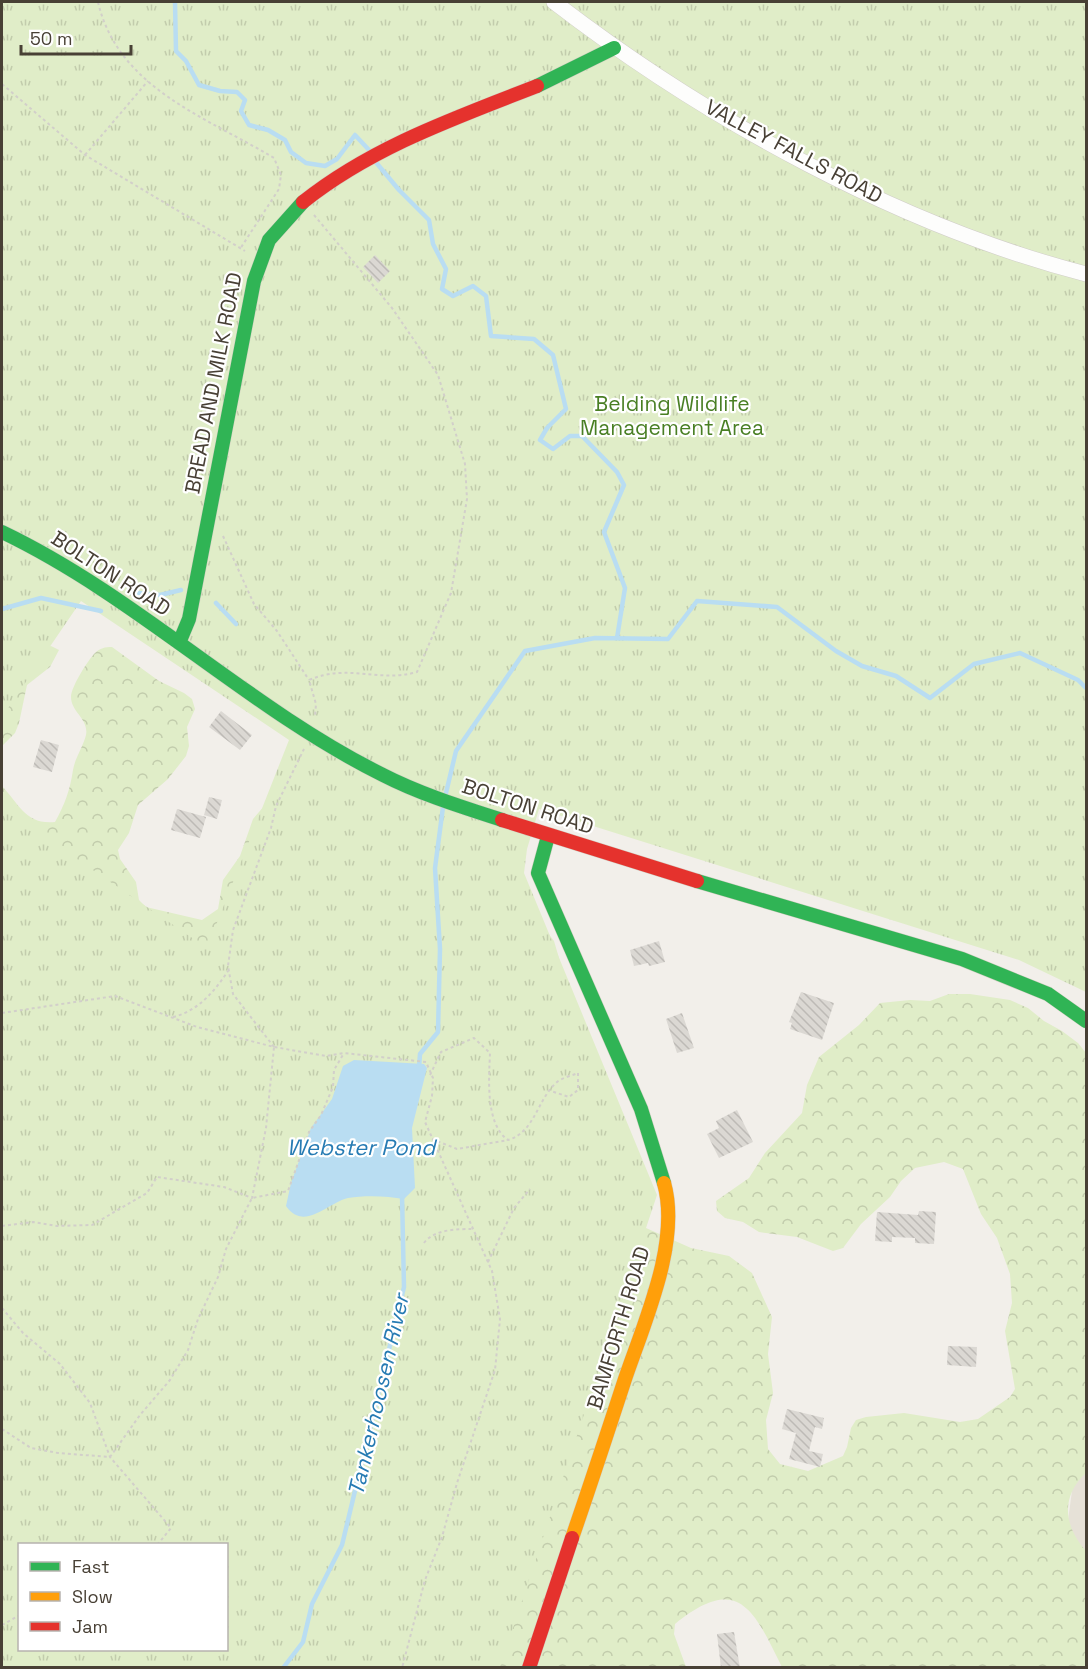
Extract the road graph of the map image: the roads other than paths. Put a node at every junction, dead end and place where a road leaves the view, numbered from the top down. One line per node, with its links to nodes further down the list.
1 (554, 2): 2 (street, VALLEY FALLS ROAD)
2 (614, 48): 3 (street, VALLEY FALLS ROAD); 5 (street, BREAD AND MILK ROAD)
3 (1086, 274)
4 (2, 532): 5 (street, BOLTON ROAD)
5 (179, 643): 6 (street, BOLTON ROAD)
6 (548, 836): 7 (street, BOLTON ROAD); 8 (street, BAMFORTH ROAD)
7 (1086, 1021)
8 (529, 1668)

